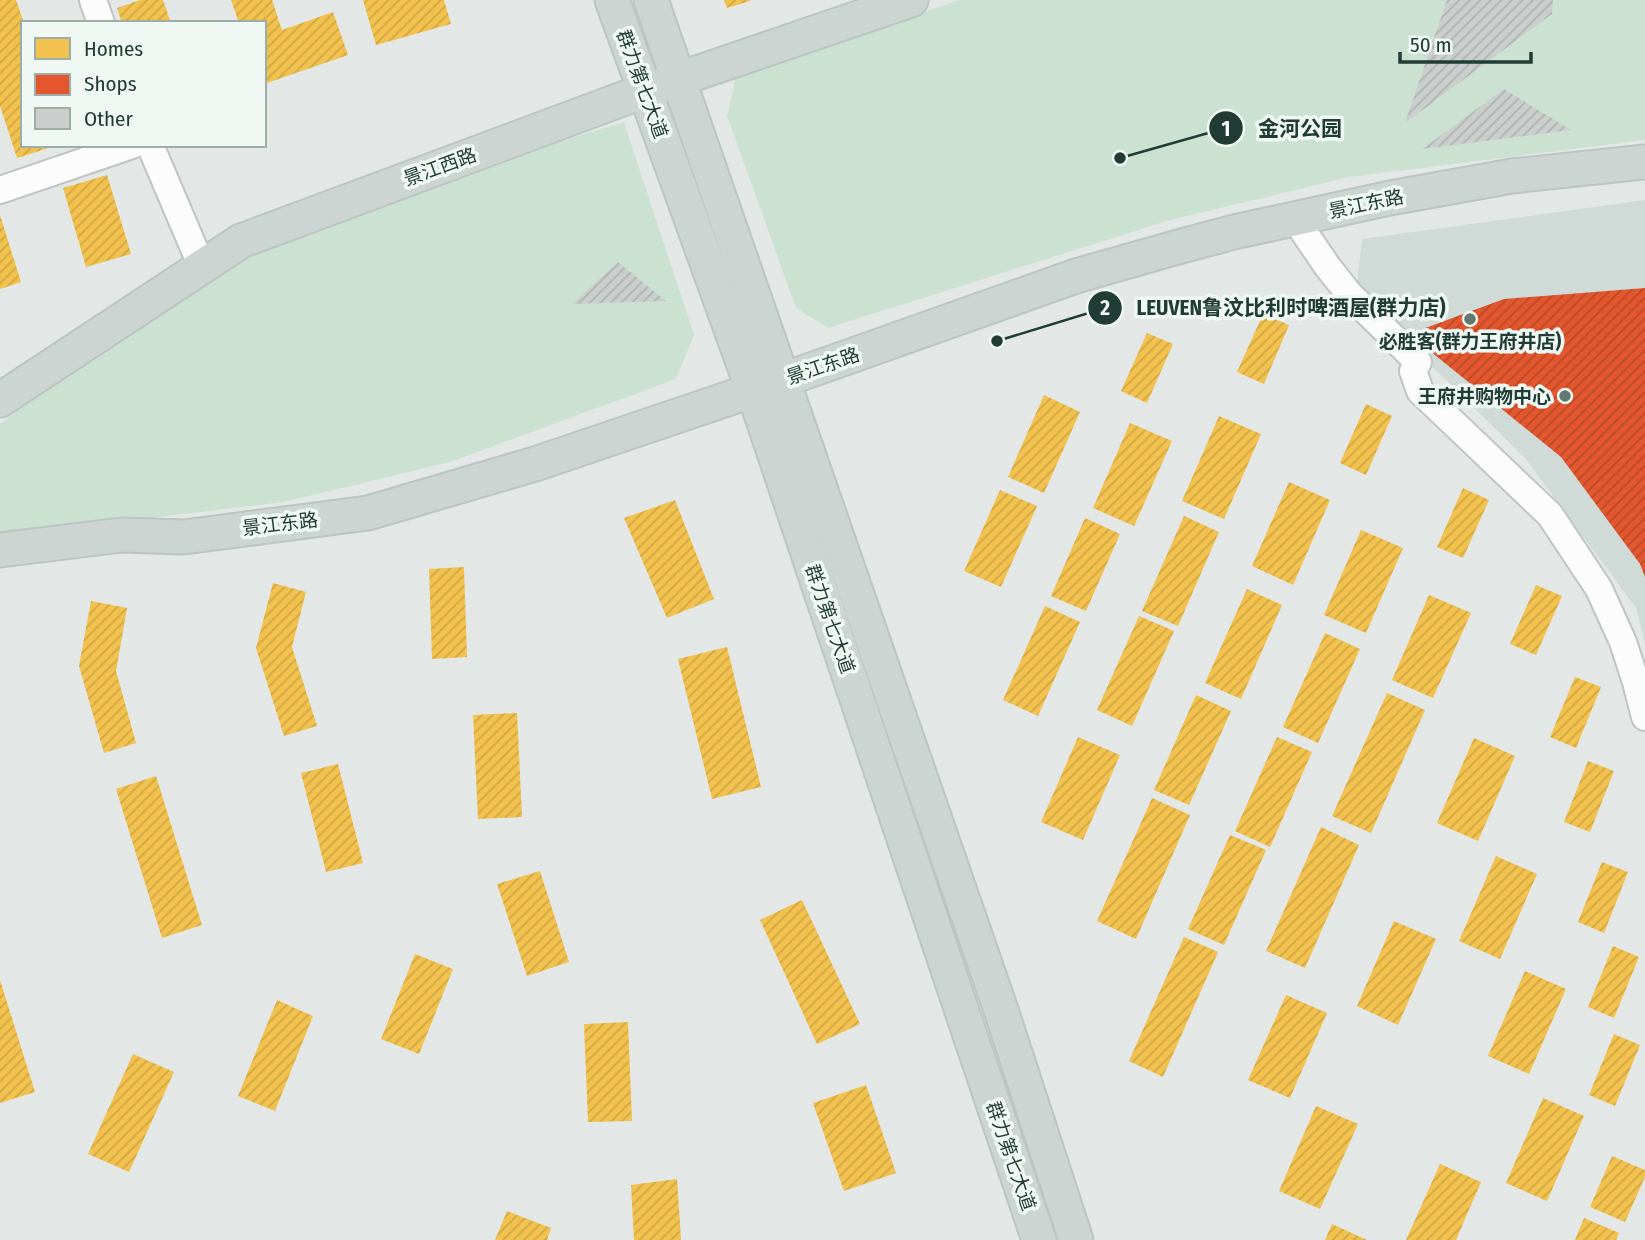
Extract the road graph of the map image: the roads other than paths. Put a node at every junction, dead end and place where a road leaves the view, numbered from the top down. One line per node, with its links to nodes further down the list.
1 (93, 0): 5 (street)
2 (612, 0): 7 (main road, 群力第七大道)
3 (650, 0): 6 (main road, 群力第七大道)
4 (911, 0): 6 (main road, 景江西路)
5 (100, 21)
6 (678, 80): 7 (main road, 景江西路); 14 (main road, 群力第七大道)
7 (644, 91): 13 (main road, 景江西路); 14 (main road, 群力第七大道)
8 (126, 147): 11 (street)
9 (151, 147): 13 (street)
10 (1645, 162): 12 (main road, 景江东路)
11 (0, 190)
12 (1295, 219): 14 (main road, 景江东路); 17 (street)
13 (202, 267): 15 (main road, 景江西路)
14 (768, 385): 16 (main road, 景江东路); 18 (main road, 群力第七大道); 19 (main road, 群力第七大道)
15 (0, 400)
16 (0, 550)
17 (1645, 717)
18 (1039, 1240)
19 (1076, 1240)

